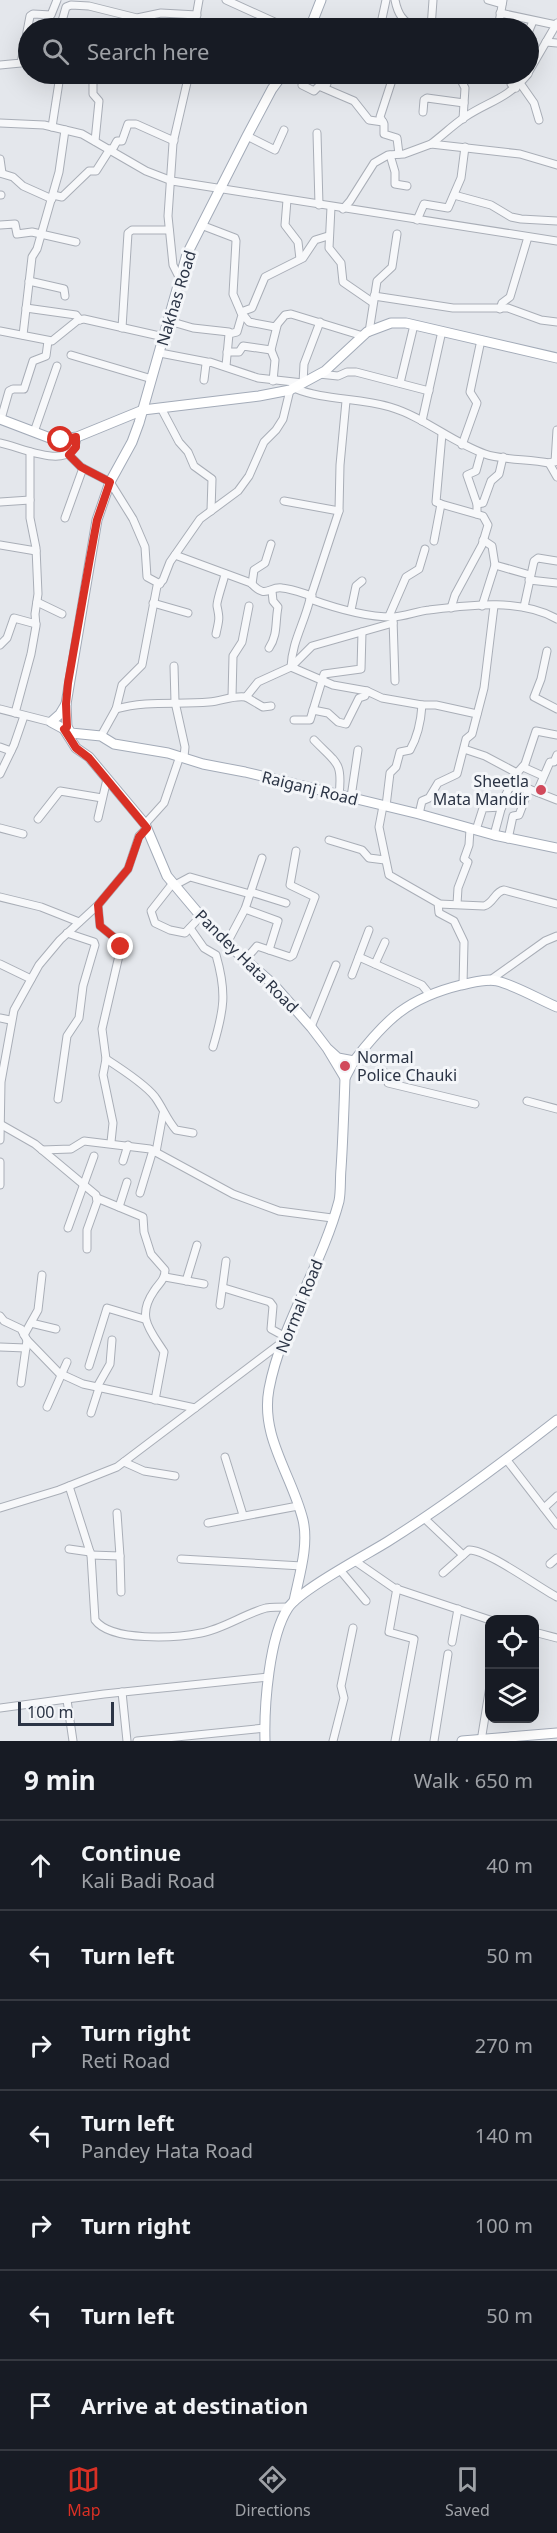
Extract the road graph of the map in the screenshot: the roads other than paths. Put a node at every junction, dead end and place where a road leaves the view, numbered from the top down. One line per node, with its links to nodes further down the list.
1 (57, 0): 12 (street)
2 (199, 0): 11 (street)
3 (226, 0): 17 (street)
4 (321, 0): 18 (main road)
5 (386, 0): 19 (street)
6 (395, 0): 20 (street)
7 (433, 0): 21 (street)
8 (488, 0): 9 (street)
9 (503, 2): 10 (street)
10 (500, 13): 22 (street); 23 (street)
11 (196, 15): 15 (street); 16 (street)
12 (30, 18)
13 (63, 18): 14 (street)
14 (137, 18)
15 (137, 18)
16 (196, 18)
17 (266, 18)
18 (314, 18)
19 (382, 18)
20 (401, 18)
21 (432, 18)
22 (499, 18)
23 (521, 18)
24 (539, 22): 25 (street)
25 (557, 24): 26 (street)
26 (546, 42): 27 (street); 28 (street)
27 (557, 44)
28 (539, 54)
29 (18, 63): 30 (street)
30 (0, 65)
31 (59, 84): 48 (street)
32 (93, 84): 53 (street)
33 (187, 84): 54 (street)
34 (276, 84): 52 (main road, Nakhas Road)
35 (327, 84): 41 (street)
36 (391, 84): 46 (street)
37 (463, 84): 42 (street)
38 (512, 84): 40 (street)
39 (302, 85): 41 (street)
40 (518, 85): 44 (street); 45 (street)
41 (325, 88): 46 (street)
42 (464, 103): 43 (street); 44 (street)
43 (423, 112)
44 (463, 119): 55 (street)
45 (538, 120)
46 (383, 122): 58 (street)
47 (0, 123): 48 (street)
48 (52, 127): 49 (street)
49 (65, 130): 53 (street); 67 (street)
50 (284, 130): 52 (street)
51 (317, 133): 69 (street)
52 (247, 136): 65 (main road, Nakhas Road)
53 (95, 141): 57 (street)
54 (174, 141): 57 (street); 63 (street)
55 (431, 144): 56 (street); 58 (street)
56 (465, 147): 61 (street); 66 (street)
57 (111, 149): 63 (street); 67 (street)
58 (399, 154): 59 (street)
59 (390, 155): 64 (street); 71 (street)
60 (0, 159): 62 (street)
61 (557, 165)
62 (1, 173): 67 (street)
63 (172, 181): 65 (street); 76 (street)
64 (407, 186)
65 (218, 190): 68 (street); 75 (main road, Nakhas Road)
66 (454, 195): 72 (street); 73 (street)
67 (52, 197): 77 (street)
68 (287, 200): 69 (street); 83 (street)
69 (318, 205): 70 (street)
70 (331, 207): 71 (street); 79 (street)
71 (343, 209): 72 (street)
72 (417, 220): 80 (street)
73 (557, 221)
74 (0, 225): 77 (street)
75 (201, 225): 84 (main road, Nakhas Road); 90 (street)
76 (169, 230): 84 (street); 97 (street)
77 (41, 234): 81 (street); 85 (street)
78 (396, 234): 87 (street)
79 (328, 236): 83 (street); 87 (street)
80 (528, 237): 82 (street); 89 (street)
81 (76, 242)
82 (557, 242)
83 (300, 259): 90 (street)
84 (180, 279): 92 (main road, Nakhas Road)
85 (29, 281): 86 (street); 88 (street)
86 (65, 296)
87 (373, 299): 89 (street); 101 (street)
88 (26, 308): 91 (street); 102 (street)
89 (500, 309): 94 (street)
90 (241, 312): 96 (street); 100 (street)
91 (80, 320): 97 (street); 105 (street)
92 (169, 321): 100 (street); 103 (main road, Nakhas Road)
93 (320, 321): 96 (street); 101 (street); 119 (street)
94 (557, 322)
95 (414, 325): 99 (main road); 101 (main road); 118 (street)
96 (277, 327): 106 (street)
97 (122, 328): 103 (street)
98 (0, 330): 102 (street)
99 (442, 331): 104 (main road); 120 (street)
100 (230, 332): 107 (street)
101 (366, 334): 114 (main road)
102 (23, 335): 105 (street)
103 (164, 337): 108 (main road, Nakhas Road)
104 (481, 340): 110 (main road); 131 (street)
105 (48, 341): 124 (street)
106 (271, 350): 107 (street); 117 (street)
107 (227, 352): 113 (street)
108 (160, 353): 111 (street); 115 (main road, Nakhas Road)
109 (71, 355): 115 (street)
110 (557, 358)
111 (207, 362): 113 (street); 116 (street)
112 (57, 366): 127 (street)
113 (226, 366): 117 (street)
114 (319, 374): 118 (street); 119 (main road)
115 (152, 379): 123 (main road, Nakhas Road)
116 (204, 380)
117 (273, 381): 119 (street)
118 (400, 383): 120 (street)
119 (296, 387): 121 (street); 122 (main road); 145 (street)
120 (429, 391): 125 (street)
121 (346, 401): 125 (street); 146 (street)
122 (161, 408): 123 (main road); 145 (street)
123 (143, 410): 129 (main road); 139 (main road, Nakhas Road)
124 (0, 419): 127 (main road)
125 (422, 421): 128 (street)
126 (557, 430): 136 (street)
127 (34, 432): 129 (main road)
128 (442, 434): 131 (street); 143 (street)
129 (76, 437): 134 (street)
130 (0, 443): 132 (street)
131 (462, 445): 133 (street)
132 (30, 452): 134 (street); 140 (street)
133 (481, 453): 135 (street); 144 (street)
134 (69, 455): 137 (street)
135 (503, 457): 136 (street); 144 (street)
136 (554, 462): 138 (street)
137 (83, 468): 139 (street); 148 (street)
138 (557, 477)
139 (110, 482): 161 (street); 192 (main road, Nakhas Road)
140 (30, 500): 142 (street); 154 (street)
141 (284, 501): 146 (street)
142 (0, 502)
143 (441, 504): 147 (street); 150 (street)
144 (477, 504): 147 (street)
145 (211, 511): 155 (street)
146 (339, 511): 165 (street)
147 (477, 514): 149 (street)
148 (65, 518)
149 (483, 540): 157 (street); 172 (street)
150 (434, 541)
151 (271, 543): 162 (street)
152 (0, 544): 154 (street)
153 (425, 549): 176 (street)
154 (36, 551): 166 (street)
155 (175, 555): 158 (street); 161 (street)
156 (557, 561): 159 (street)
157 (495, 565): 159 (street); 169 (street)
158 (225, 574): 162 (street); 180 (street)
159 (530, 578): 163 (street); 171 (street)
160 (362, 581): 173 (street)
161 (160, 584): 167 (street)
162 (252, 584): 164 (street)
163 (557, 584)
164 (272, 591): 165 (street); 182 (street)
165 (311, 597): 173 (street); 185 (street)
166 (37, 602): 175 (street); 178 (street)
167 (153, 603): 174 (street); 197 (street)
168 (249, 606): 189 (street)
169 (482, 606): 170 (street); 172 (street)
170 (494, 606): 171 (street); 200 (street)
171 (524, 607): 177 (street)
172 (451, 608): 176 (street)
173 (351, 610): 176 (street)
174 (188, 613)
175 (62, 614)
176 (391, 619): 179 (street); 187 (street)
177 (557, 619)
178 (36, 624): 181 (street); 199 (street)
179 (362, 632): 185 (street); 186 (street)
180 (216, 634)
181 (0, 645)
182 (270, 648)
183 (547, 651): 196 (street)
184 (174, 666): 191 (street)
185 (291, 668): 186 (street); 190 (street)
186 (322, 681): 188 (street); 198 (street)
187 (395, 681)
188 (367, 691): 193 (street); 198 (street)
189 (232, 696): 190 (street); 191 (street)
190 (246, 696): 194 (street)
191 (175, 702): 197 (street); 213 (street)
192 (66, 704): 203 (main road); 204 (main road, Nakhas Road)
193 (422, 705): 200 (street); 226 (street)
194 (271, 706)
195 (0, 709): 199 (street)
196 (557, 709)
197 (116, 710): 206 (street)
198 (313, 710): 202 (street)
199 (15, 713): 201 (street)
200 (477, 714): 209 (street)
201 (24, 716): 203 (street); 211 (street)
202 (294, 720)
203 (51, 722): 204 (main road)
204 (65, 728): 206 (main road, Raiganj Road); 218 (main road, Pandey Hata Road)
205 (557, 735): 214 (street)
206 (101, 736): 213 (main road, Raiganj Road)
207 (314, 740): 222 (street)
208 (0, 747): 211 (street)
209 (464, 749): 215 (street); 228 (street)
210 (358, 750): 223 (street)
211 (11, 751): 216 (street)
212 (557, 755): 217 (street)
213 (182, 757): 222 (main road, Raiganj Road); 232 (street)
214 (523, 767): 215 (street); 217 (street)
215 (516, 773): 219 (street)
216 (0, 774)
217 (543, 776): 221 (street)
218 (106, 779): 224 (street); 232 (main road, Pandey Hata Road)
219 (510, 787): 220 (street); 227 (street)
220 (529, 789): 221 (street); 229 (street)
221 (537, 792): 225 (street)
222 (339, 795): 223 (main road, Raiganj Road)
223 (351, 797): 226 (main road, Raiganj Road)
224 (102, 798): 230 (street); 231 (street)
225 (557, 800)
226 (385, 806): 228 (main road, Raiganj Road); 242 (street)
227 (501, 810): 229 (street); 234 (street); 236 (street)
228 (419, 814): 234 (main road, Raiganj Road)
229 (513, 816): 237 (street)
230 (98, 818)
231 (38, 819)
232 (146, 826): 243 (main road, Pandey Hata Road); 250 (street)
233 (0, 828): 235 (street)
234 (473, 830): 236 (main road, Raiganj Road); 248 (street)
235 (23, 834)
236 (494, 836): 237 (main road, Raiganj Road)
237 (508, 839): 239 (main road, Raiganj Road)
238 (329, 840): 242 (street)
239 (557, 848)
240 (296, 851): 260 (street)
241 (262, 858): 244 (street)
242 (386, 860): 247 (street)
243 (174, 884): 244 (street); 252 (main road, Pandey Hata Road); 254 (street)
244 (250, 893): 246 (street); 251 (street)
245 (0, 897): 253 (street)
246 (286, 903)
247 (439, 904): 248 (street); 269 (street)
248 (457, 904): 249 (street)
249 (557, 904)
250 (98, 905): 253 (street); 277 (street)
251 (245, 909): 259 (street); 260 (street)
252 (201, 916): 254 (street); 259 (main road, Pandey Hata Road)
253 (79, 922): 256 (street)
254 (190, 928): 275 (street)
255 (369, 930): 261 (street)
256 (67, 933): 267 (street); 281 (street)
257 (557, 936): 268 (street)
258 (385, 942): 264 (street)
259 (227, 943): 262 (main road, Pandey Hata Road)
260 (269, 950): 262 (street)
261 (359, 957): 264 (street); 266 (street)
262 (245, 960): 274 (main road, Pandey Hata Road)
263 (0, 964): 267 (street)
264 (375, 964): 270 (street)
265 (336, 965): 274 (street)
266 (352, 975)
267 (31, 980): 273 (street)
268 (489, 981): 269 (main road); 271 (main road)
269 (463, 985): 270 (main road)
270 (430, 995): 278 (main road)
271 (557, 1007)
272 (0, 1018): 273 (street)
273 (10, 1020): 286 (street)
274 (311, 1027): 276 (main road, Pandey Hata Road)
275 (213, 1047)
276 (327, 1048): 278 (main road); 280 (main road, Pandey Hata Road)
277 (106, 1059): 285 (street); 289 (street)
278 (354, 1061): 280 (main road)
279 (386, 1074): 283 (street)
280 (345, 1078): 303 (main road, Normal Road)
281 (58, 1099)
282 (527, 1101): 284 (street)
283 (475, 1104)
284 (557, 1109)
285 (163, 1114): 287 (street); 292 (street)
286 (0, 1124): 288 (street); 291 (street)
287 (193, 1133)
288 (0, 1140)
289 (111, 1143): 290 (street); 291 (street)
290 (128, 1145): 292 (street); 294 (street)
291 (42, 1150): 298 (street)
292 (155, 1151): 300 (street); 303 (street)
293 (94, 1156): 298 (street)
294 (123, 1161)
295 (0, 1162): 296 (street)
296 (0, 1169): 299 (street)
297 (127, 1182): 302 (street)
298 (85, 1184): 301 (street); 304 (street)
299 (0, 1185)
300 (140, 1193)
301 (97, 1198): 302 (street); 306 (street)
302 (119, 1207): 309 (street)
303 (332, 1218): 319 (main road, Normal Road)
304 (68, 1228)
305 (197, 1245): 310 (street)
306 (87, 1249)
307 (226, 1261): 312 (street)
308 (42, 1275): 316 (street)
309 (165, 1277): 310 (street); 315 (street)
310 (186, 1281): 311 (street)
311 (204, 1284)
312 (224, 1288): 313 (street); 319 (street)
313 (220, 1305)
314 (0, 1316): 318 (street)
315 (144, 1319): 324 (street); 328 (street)
316 (31, 1323): 317 (street); 318 (street)
317 (56, 1329)
318 (26, 1337): 322 (street); 325 (street)
319 (283, 1339): 330 (street); 339 (main road, Normal Road)
320 (112, 1340): 327 (street)
321 (0, 1347): 322 (street)
322 (26, 1348): 326 (street)
323 (67, 1362): 325 (street)
324 (89, 1366)
325 (62, 1374): 327 (street); 329 (street)
326 (21, 1383)
327 (98, 1388): 328 (street); 331 (street)
328 (155, 1400): 330 (street)
329 (47, 1407)
330 (195, 1408): 335 (street)
331 (91, 1413)
332 (557, 1420): 334 (main road)
333 (225, 1457): 343 (street)
334 (506, 1458): 341 (street); 344 (main road)
335 (124, 1462): 336 (street); 337 (street)
336 (175, 1476)
337 (69, 1486): 340 (street); 348 (street)
338 (557, 1496): 341 (street)
339 (298, 1506): 343 (street); 355 (main road, Normal Road)
340 (0, 1508)
341 (544, 1508): 346 (street)
342 (117, 1513): 350 (street)
343 (243, 1515): 345 (street)
344 (424, 1518): 349 (street); 353 (main road)
345 (208, 1523)
346 (557, 1524)
347 (69, 1549): 348 (street)
348 (91, 1553): 350 (street); 362 (street)
349 (463, 1555): 357 (street); 360 (street)
350 (120, 1556): 359 (street)
351 (557, 1558): 354 (street)
352 (181, 1559): 355 (street)
353 (355, 1561): 356 (main road); 358 (street)
354 (550, 1564)
355 (302, 1566): 362 (main road, Normal Road)
356 (340, 1570): 361 (street); 362 (main road)
357 (442, 1572)
358 (398, 1588): 363 (street); 383 (street)
359 (121, 1592)
360 (557, 1598)
361 (366, 1601)
362 (291, 1604): 370 (main road, Normal Road)
363 (458, 1609): 364 (street); 368 (street)
364 (485, 1618)
365 (353, 1628): 382 (street)
366 (539, 1633): 367 (street)
367 (557, 1638)
368 (452, 1642)
369 (448, 1654): 384 (street)
370 (268, 1677): 371 (street); 375 (main road, Normal Road)
371 (122, 1692): 372 (street); 379 (street)
372 (67, 1700): 373 (street); 378 (street)
373 (0, 1708)
374 (485, 1713): 377 (street)
375 (265, 1728): 380 (street); 381 (main road, Normal Road)
376 (557, 1733): 377 (main road)
377 (481, 1740): 385 (main road)
378 (73, 1741)
379 (127, 1741)
380 (137, 1741)
381 (265, 1741)
382 (333, 1741)
383 (395, 1741)
384 (434, 1741)
385 (462, 1741)

